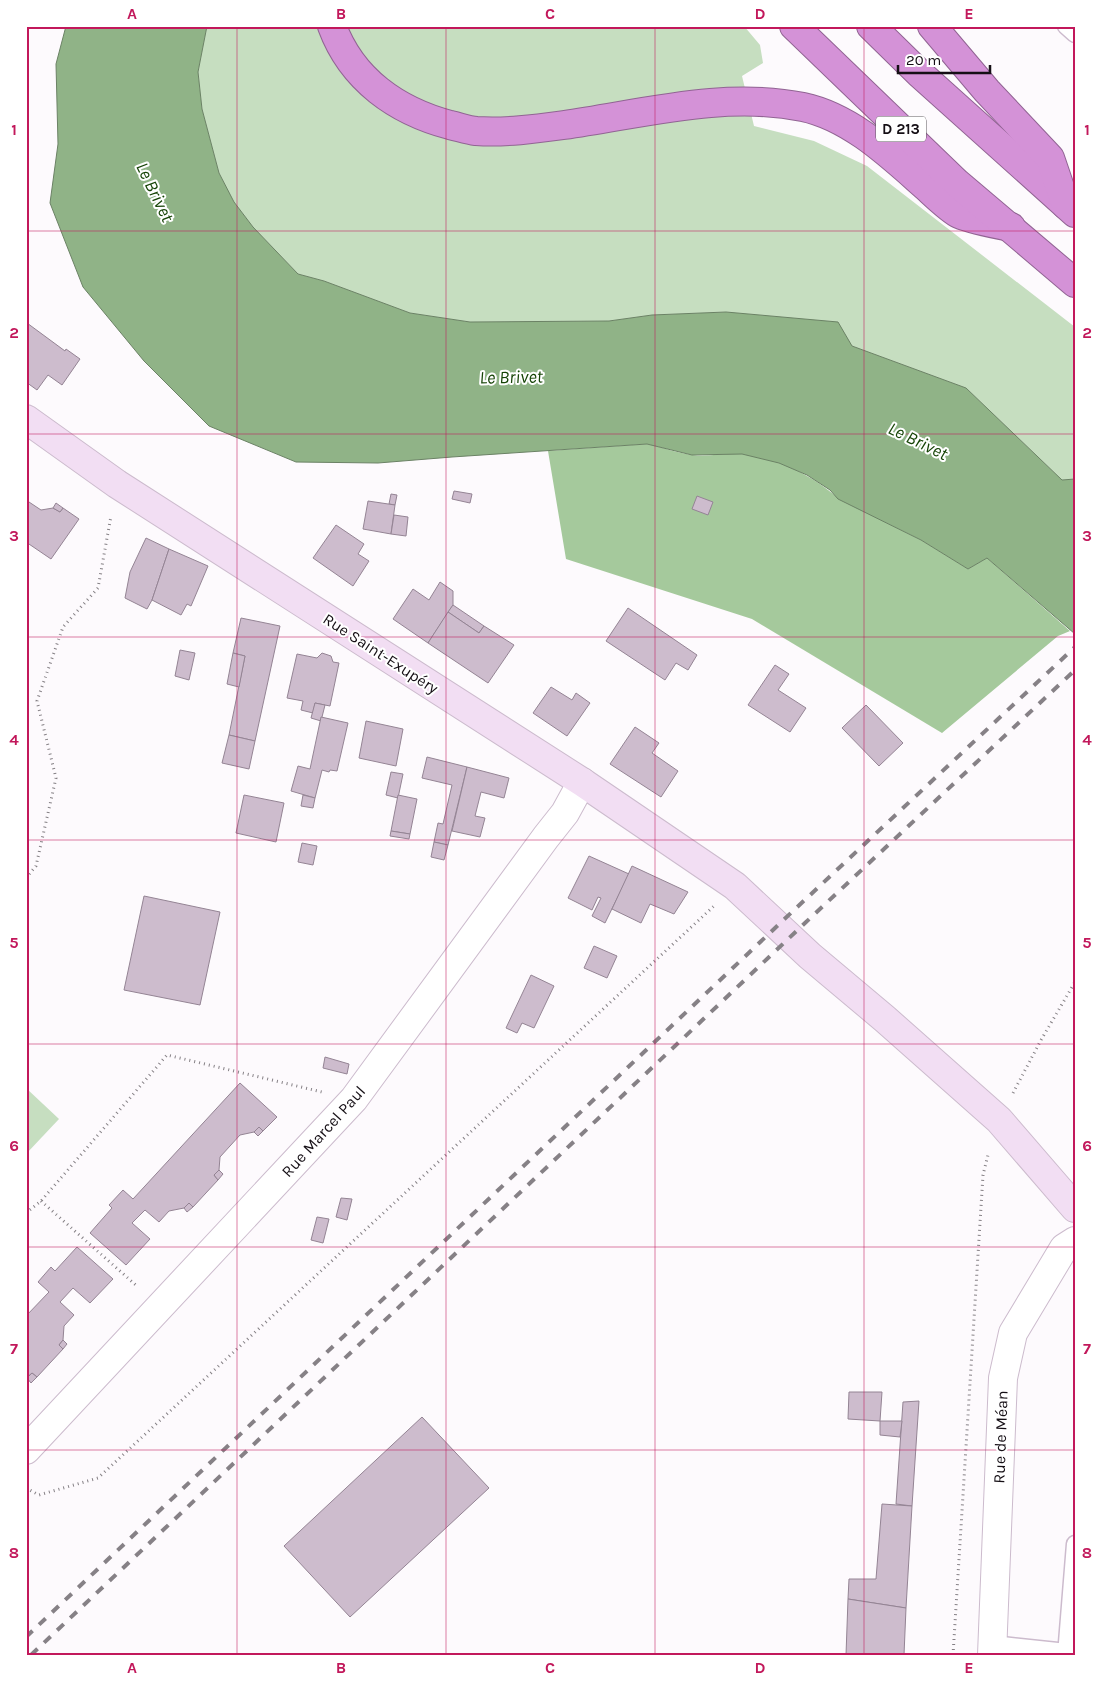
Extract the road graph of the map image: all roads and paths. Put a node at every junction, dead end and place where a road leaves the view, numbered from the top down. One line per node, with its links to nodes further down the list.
1 (332, 26): 8 (highway)
2 (794, 26): 8 (highway, D 213)
3 (871, 26): 7 (highway)
4 (932, 26): 7 (highway)
5 (1066, 26): 6 (lane)
6 (1075, 34)
7 (1071, 210)
8 (1011, 228): 9 (highway, D 213)
9 (1075, 283)
10 (26, 419): 11 (street, Rue Saint-Exupéry)
11 (117, 484): 12 (street, Rue Saint-Exupéry); 13 (path)
12 (582, 782): 14 (street, Rue Saint-Exupéry); 16 (street, Rue Marcel Paul)
13 (26, 878)
14 (736, 886): 17 (street, Rue Saint-Exupéry); 24 (path)
15 (1075, 982): 17 (path)
16 (354, 1099): 18 (path); 22 (street, Rue Marcel Paul)
17 (999, 1120): 19 (street, Rue Saint-Exupéry); 28 (path)
18 (41, 1201): 20 (path); 22 (path)
19 (1075, 1208)
20 (26, 1213)
21 (1075, 1241): 26 (street, Rue de Méan)
22 (160, 1307): 23 (street, Rue Marcel Paul)
23 (26, 1450)
24 (26, 1488)
25 (1075, 1544): 27 (lane)
26 (992, 1649): 27 (lane)
27 (1067, 1653)
28 (953, 1655)

